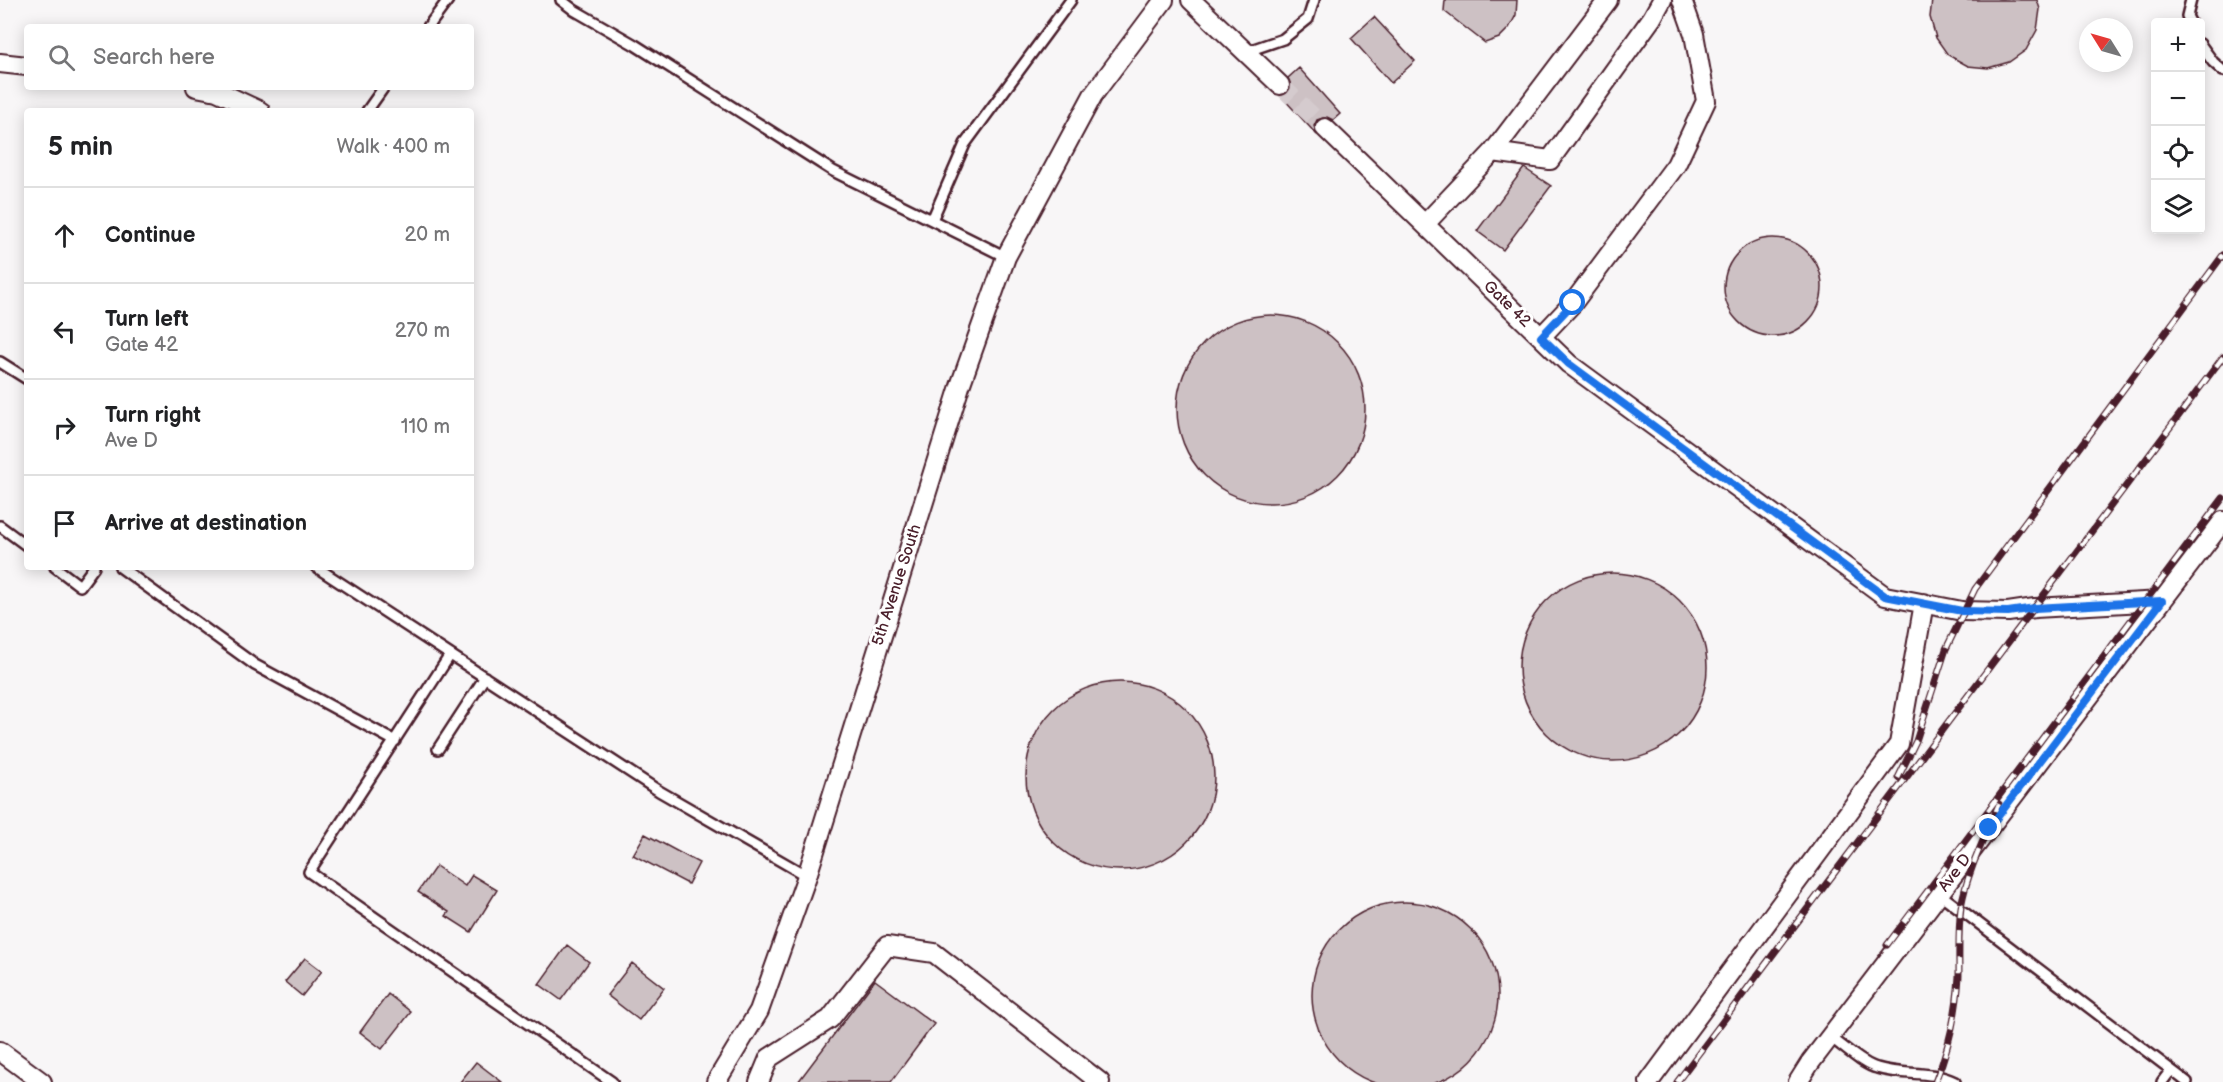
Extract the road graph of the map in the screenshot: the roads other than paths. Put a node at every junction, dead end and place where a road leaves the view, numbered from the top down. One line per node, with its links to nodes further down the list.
1 (448, 0): 12 (lane)
2 (561, 0): 25 (lane)
3 (1071, 0): 25 (lane)
4 (1164, 0): 27 (street, 5th Avenue South)
5 (1191, 0): 14 (street)
6 (1314, 0): 14 (lane)
7 (1608, 0): 24 (street)
8 (1662, 0): 24 (street)
9 (1682, 0): 28 (street)
10 (2191, 0): 11 (lane)
11 (2188, 18)
12 (430, 24)
13 (2205, 51): 17 (lane)
14 (1245, 52): 18 (street)
15 (0, 63): 16 (street)
16 (24, 66)
17 (2223, 71)
18 (1280, 85)
19 (212, 90): 21 (street)
20 (382, 90): 22 (lane)
21 (254, 108)
22 (369, 108)
23 (1325, 128): 26 (street, Gate 42)
24 (1493, 152): 26 (street)
25 (932, 220): 27 (lane)
26 (1425, 224): 28 (street, Gate 42)
27 (1006, 257): 44 (street, 5th Avenue South)
28 (1541, 337): 39 (street, Gate 42)
29 (0, 362): 30 (lane)
30 (24, 377)
31 (2223, 521): 38 (street, Ave D)
32 (0, 526): 33 (lane)
33 (24, 544)
34 (59, 570): 35 (lane)
35 (92, 570)
36 (124, 570): 42 (lane)
37 (321, 570): 40 (lane)
38 (2162, 601): 39 (street, Gate 42); 45 (street, Ave D)
39 (1923, 603): 54 (street)
40 (450, 655): 41 (lane); 42 (lane)
41 (485, 677): 43 (lane); 44 (lane)
42 (394, 741): 50 (lane)
43 (438, 749)
44 (807, 876): 51 (street, 5th Avenue South)
45 (1940, 894): 46 (street, Ave D); 48 (lane)
46 (1830, 1036): 55 (street, Ave D); 56 (lane)
47 (0, 1051): 49 (street)
48 (2171, 1070): 57 (lane); 58 (lane)
49 (42, 1082)
50 (612, 1082)
51 (716, 1082)
52 (759, 1082): 53 (street)
53 (1100, 1082)
54 (1649, 1082)
55 (1798, 1082)
56 (1955, 1082)
57 (2162, 1082)
58 (2187, 1082)

